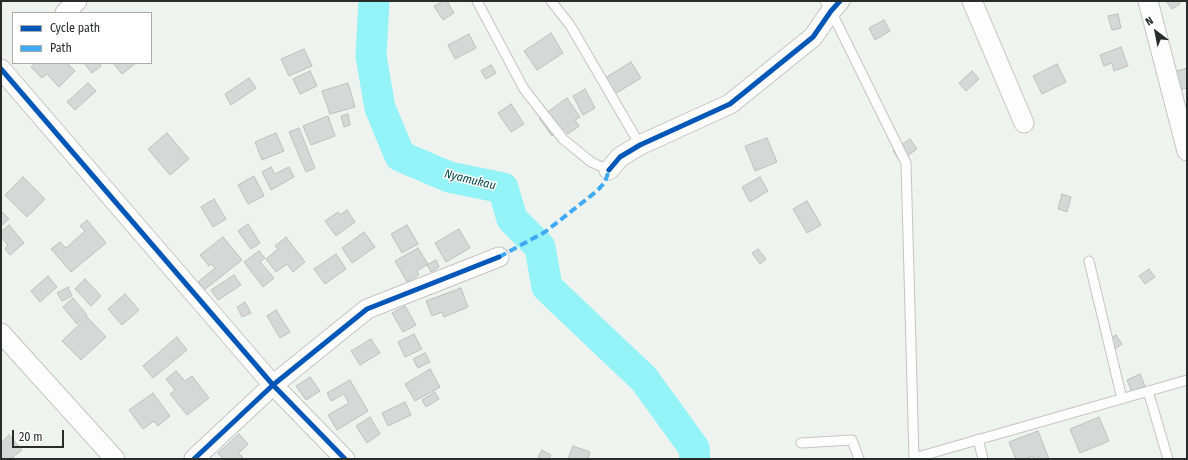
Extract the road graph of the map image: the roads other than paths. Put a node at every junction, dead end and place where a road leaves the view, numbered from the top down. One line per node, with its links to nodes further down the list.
1 (77, 1): 7 (street)
2 (477, 1): 12 (lane)
3 (551, 1): 10 (lane)
4 (972, 1): 9 (street)
5 (1148, 1): 11 (street)
6 (832, 4): 10 (street); 22 (lane)
7 (66, 12)
8 (5, 71): 17 (street)
9 (1024, 123)
10 (640, 145): 12 (street)
11 (1187, 151)
12 (609, 170)
13 (499, 257): 17 (street)
14 (1089, 261): 19 (lane)
15 (1, 333): 23 (street)
16 (1187, 380): 18 (lane)
17 (273, 385): 24 (street); 25 (street)
18 (1148, 391): 19 (lane); 28 (lane)
19 (1122, 399): 20 (lane)
20 (978, 439): 22 (lane); 27 (lane)
21 (801, 443): 26 (lane)
22 (914, 458)
23 (115, 459)
24 (194, 459)
25 (345, 459)
26 (859, 459)
27 (983, 459)
28 (1168, 459)

